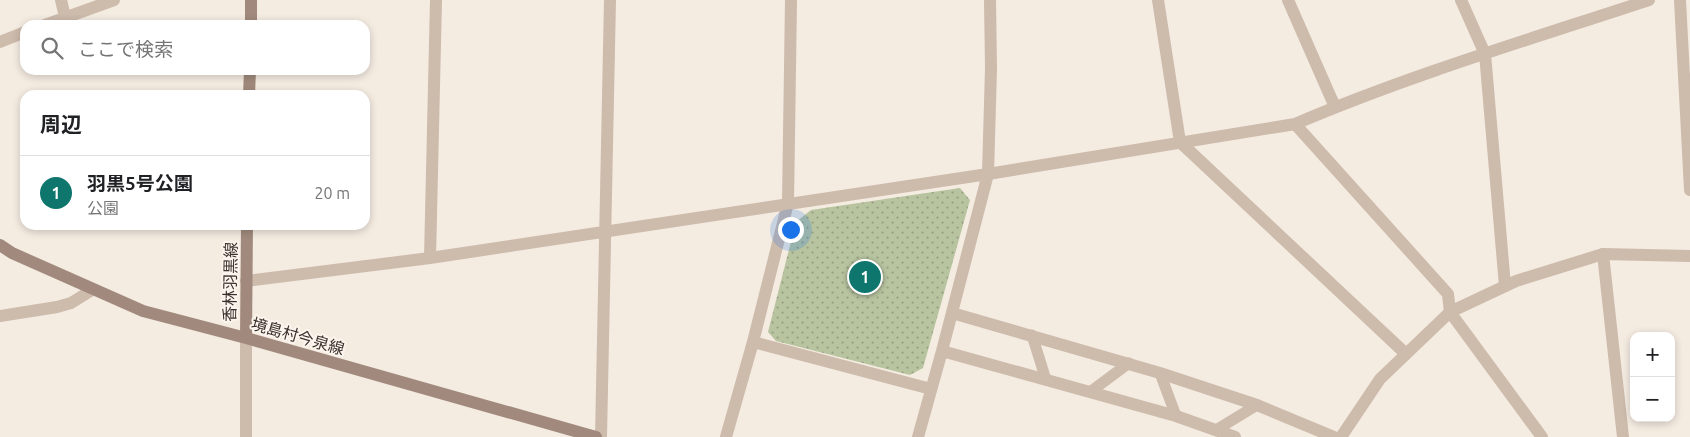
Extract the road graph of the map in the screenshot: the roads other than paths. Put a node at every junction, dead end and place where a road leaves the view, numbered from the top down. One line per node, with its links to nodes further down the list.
1 (61, 0): 13 (street)
2 (114, 0): 13 (street)
3 (251, 0): 15 (main road)
4 (436, 0): 32 (street)
5 (610, 0): 28 (street)
6 (791, 0): 26 (street)
7 (990, 0): 24 (street)
8 (1158, 0): 23 (street)
9 (1288, 0): 21 (street)
10 (1461, 0): 18 (street)
11 (1649, 0): 18 (street)
12 (1680, 0): 25 (street)
13 (65, 17): 14 (street)
14 (58, 20)
15 (251, 20)
16 (20, 34): 17 (street)
17 (0, 42)
18 (1485, 54): 21 (street); 34 (street)
19 (250, 75): 20 (main road)
20 (249, 90)
21 (1335, 107): 22 (street)
22 (1295, 124): 23 (street); 36 (street)
23 (1180, 142): 24 (street); 43 (street)
24 (988, 174): 26 (street); 37 (street)
25 (1690, 190)
26 (788, 203): 28 (street); 41 (street)
27 (247, 230): 33 (main road, 香林羽黒線)
28 (605, 231): 32 (street); 54 (street)
29 (0, 245): 35 (main road, 境島村今泉線)
30 (1603, 254): 31 (street); 34 (street); 61 (street)
31 (1690, 256)
32 (430, 258): 33 (street)
33 (246, 280): 40 (main road, 香林羽黒線)
34 (1506, 286): 36 (street)
35 (92, 290): 38 (street); 40 (main road, 境島村今泉線)
36 (1450, 312): 43 (street); 60 (street)
37 (952, 313): 39 (street); 42 (street)
38 (0, 316)
39 (1032, 335): 44 (street); 46 (lane)
40 (246, 338): 52 (street); 53 (main road, 境島村今泉線)
41 (753, 342): 47 (street); 55 (street)
42 (942, 351): 46 (street); 47 (street)
43 (1406, 354): 59 (street)
44 (1129, 363): 45 (street); 48 (lane)
45 (1160, 373): 49 (street); 50 (lane)
46 (1046, 380): 48 (street)
47 (931, 389): 56 (street)
48 (1090, 392): 50 (street)
49 (1257, 405): 51 (lane); 58 (street)
50 (1176, 416): 51 (street)
51 (1216, 430): 57 (street)
52 (246, 437)
53 (596, 437)
54 (600, 437)
55 (726, 437)
56 (918, 437)
57 (1235, 437)
58 (1334, 437)
59 (1341, 437)
60 (1542, 437)
61 (1623, 437)

